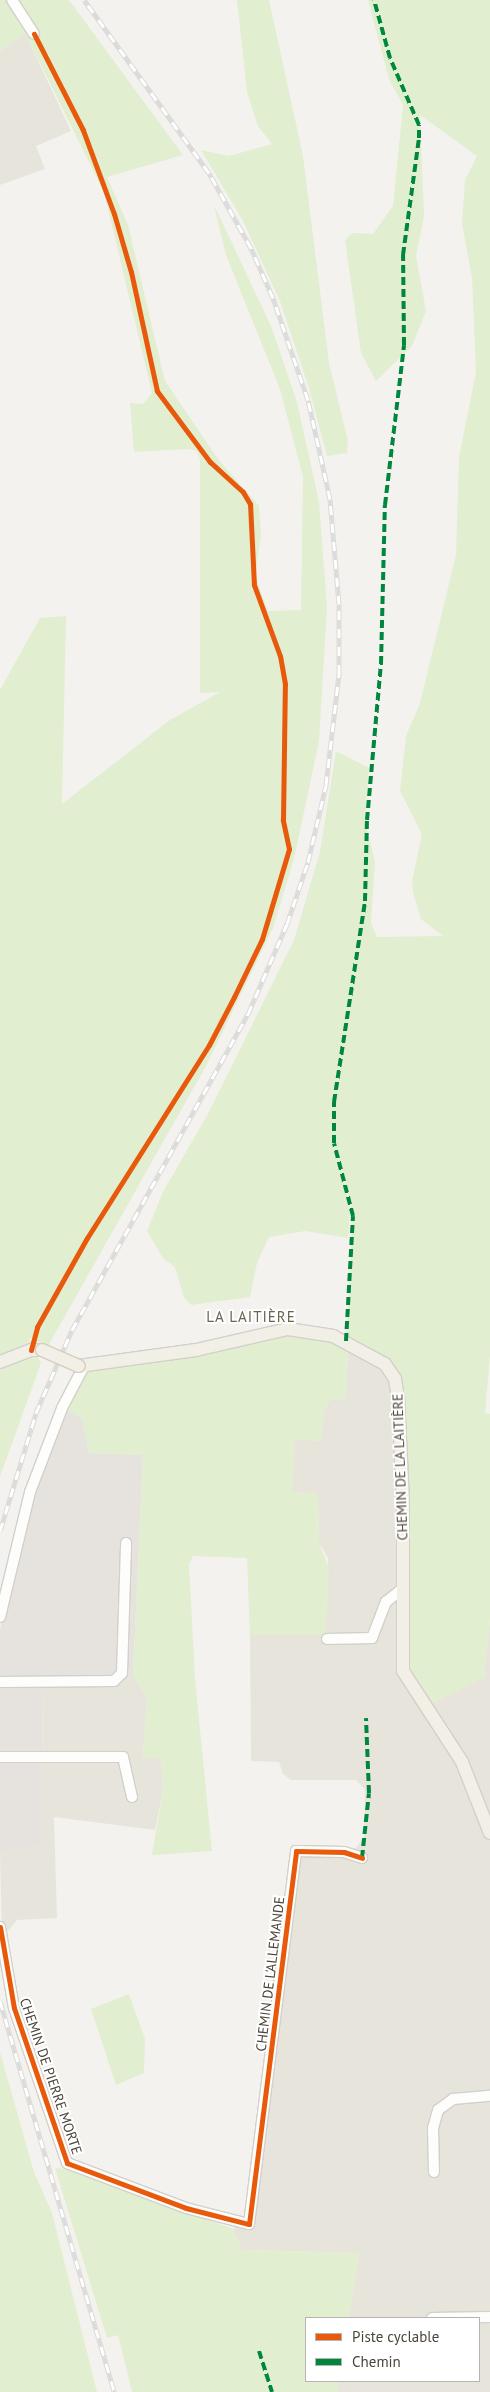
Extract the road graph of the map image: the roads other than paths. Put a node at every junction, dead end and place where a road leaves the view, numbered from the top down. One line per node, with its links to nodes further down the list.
1 (12, 0): 2 (street)
2 (34, 34)
3 (0, 1362): 4 (main road, bridge)
4 (82, 1366): 6 (main road, CHEMIN DE LA LAITIÈRE); 7 (street)
5 (126, 1543): 9 (street)
6 (403, 1588): 8 (street); 12 (main road, CHEMIN DE LA LAITIÈRE)
7 (0, 1617)
8 (327, 1639)
9 (0, 1682)
10 (0, 1757): 11 (street)
11 (132, 1797)
12 (488, 1826)
13 (362, 1858): 17 (street, CHEMIN DE L'ALLEMANDE)
14 (0, 1927): 17 (street, CHEMIN DE PIERRE MORTE)
15 (490, 2096): 16 (street)
16 (434, 2172)
17 (248, 2224)

